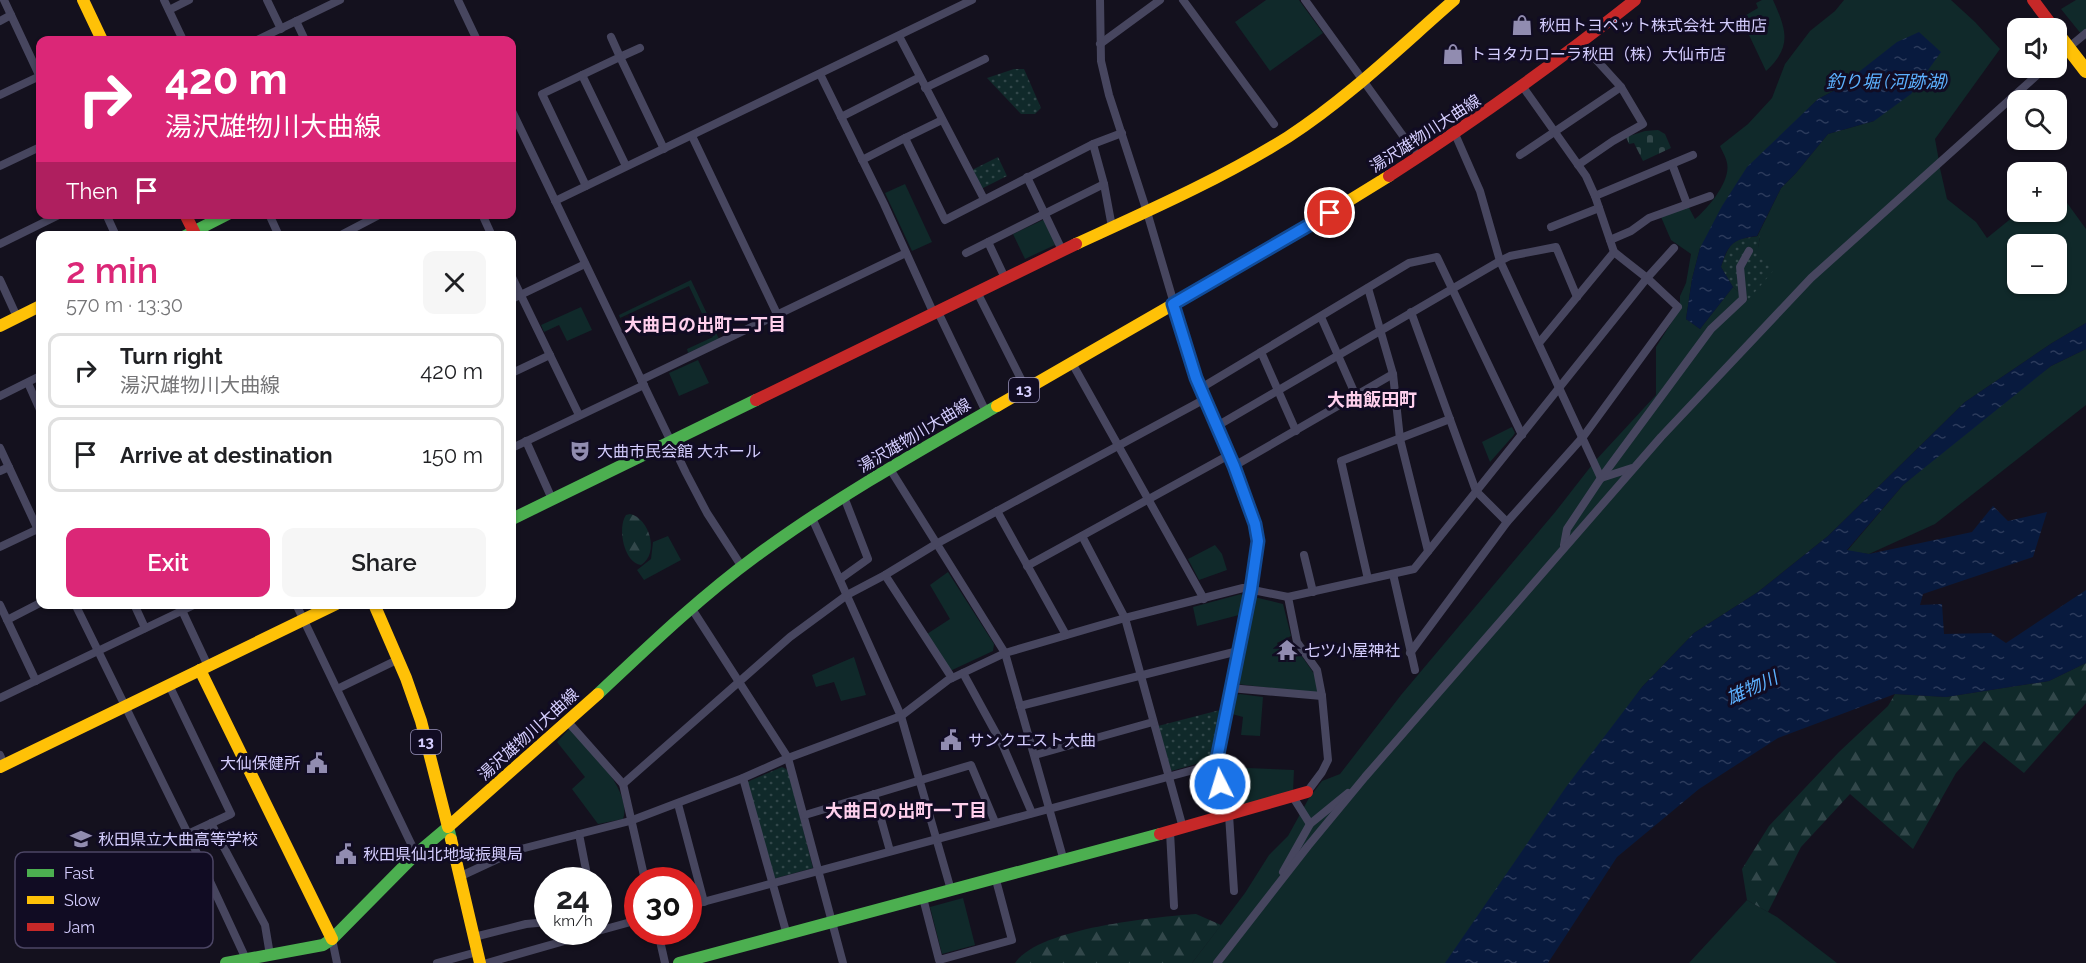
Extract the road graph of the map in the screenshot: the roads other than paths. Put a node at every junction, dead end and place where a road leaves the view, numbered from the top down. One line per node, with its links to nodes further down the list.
1 (4, 0): 16 (street)
2 (83, 0): 21 (main road)
3 (164, 0): 15 (street)
4 (189, 0): 15 (street)
5 (267, 0): 19 (street)
6 (340, 0): 18 (street)
7 (458, 0): 25 (street)
8 (972, 0): 26 (street)
9 (1100, 0): 28 (street)
10 (1160, 0): 28 (street)
11 (1183, 0): 50 (street)
12 (1305, 0): 42 (street)
13 (1454, 0): 42 (main road)
14 (1635, 0): 29 (main road, 湯沢雄物川大曲線 / 13)
15 (169, 10): 22 (street)
16 (11, 15): 17 (street); 35 (street)
17 (0, 21)
18 (296, 21): 19 (street); 24 (street)
19 (281, 29): 23 (street)
20 (2086, 33): 32 (street)
21 (100, 36)
22 (181, 36)
23 (266, 36)
24 (303, 36)
25 (475, 36)
26 (899, 36): 37 (street); 39 (street)
27 (611, 37): 33 (street)
28 (1100, 44): 52 (street)
29 (1582, 44): 43 (main road, 湯沢雄物川大曲線 / 13); 44 (street)
30 (2067, 46): 36 (main road, bridge)
31 (640, 48): 33 (street)
32 (2067, 49)
33 (620, 57): 38 (street); 58 (street)
34 (984, 59): 45 (street)
35 (36, 68)
36 (2086, 71)
37 (820, 74): 47 (street); 54 (street)
38 (582, 75): 66 (street); 69 (street)
39 (920, 77): 45 (street); 47 (street)
40 (36, 78): 46 (street)
41 (2034, 78): 147 (street)
42 (1363, 79): 61 (street); 76 (main road)
43 (1523, 87): 51 (street); 53 (main road, 湯沢雄物川大曲線 / 13)
44 (1621, 87): 51 (street); 64 (street)
45 (925, 88): 49 (street)
46 (0, 94)
47 (841, 117): 62 (street)
48 (516, 119): 73 (street)
49 (942, 120): 55 (street); 72 (street)
50 (1274, 124)
51 (1554, 131): 59 (street); 64 (street)
52 (1122, 133): 56 (street); 76 (street)
53 (1455, 134): 61 (main road, 湯沢雄物川大曲線 / 13); 94 (street)
54 (692, 136): 58 (street); 108 (street)
55 (905, 138): 62 (street); 72 (street)
56 (1093, 144): 67 (street); 68 (street)
57 (36, 149): 65 (street)
58 (664, 149): 66 (street)
59 (1520, 154)
60 (1694, 155): 63 (street)
61 (1419, 158): 104 (main road, 湯沢雄物川大曲線 / 13)
62 (862, 160): 92 (street)
63 (1672, 164): 70 (street); 74 (street)
64 (1578, 165): 70 (street)
65 (0, 166)
66 (626, 166): 69 (street)
67 (1027, 177): 72 (street); 77 (street)
68 (1104, 184): 77 (street); 81 (street)
69 (586, 186): 73 (street)
70 (1595, 196): 75 (street)
71 (1710, 196): 74 (street)
72 (984, 199)
73 (555, 201): 95 (street)
74 (1687, 204): 85 (street)
75 (1599, 208): 82 (street); 85 (street)
76 (1147, 212): 81 (main road); 104 (street)
77 (1046, 213): 86 (street); 89 (street)
78 (51, 219): 87 (street)
79 (219, 219): 83 (main road)
80 (371, 219): 84 (street)
81 (1112, 227): 89 (main road)
82 (1551, 227)
83 (197, 231)
84 (349, 231)
85 (1610, 240): 91 (street)
86 (988, 242): 93 (street); 96 (street)
87 (0, 244)
88 (1674, 248): 97 (street)
89 (1062, 250): 96 (main road)
90 (1749, 251): 150 (street)
91 (1614, 252): 97 (street); 103 (street)
92 (906, 253): 107 (street); 108 (street)
93 (966, 253)
94 (1500, 261): 100 (street); 103 (street); 113 (street)
95 (585, 264): 102 (street); 121 (street)
96 (1005, 278): 101 (main road)
97 (1647, 278): 124 (street); 137 (street)
98 (0, 280): 109 (street)
99 (1368, 288): 100 (street); 110 (street); 112 (street)
100 (1452, 288): 106 (street); 136 (street)
101 (977, 292): 107 (main road); 125 (street)
102 (516, 297): 115 (street)
103 (1577, 297): 113 (street)
104 (1173, 304): 117 (main road, 湯沢雄物川大曲線 / 13); 123 (street)
105 (36, 308): 109 (main road)
106 (1411, 312): 112 (street); 133 (street)
107 (936, 313): 131 (street); 140 (main road)
108 (777, 314): 121 (street)
109 (17, 317): 111 (main road)
110 (1321, 317): 114 (street); 116 (street)
111 (0, 326)
112 (1380, 330): 116 (street); 119 (street)
113 (1539, 343): 124 (street)
114 (1261, 352): 123 (street); 126 (street)
115 (550, 355): 118 (street); 132 (street)
116 (1339, 356): 126 (street); 128 (street)
117 (1072, 363): 125 (main road, 湯沢雄物川大曲線 / 13); 141 (street)
118 (516, 371)
119 (1393, 374): 128 (street); 138 (street)
120 (36, 378): 122 (street)
121 (642, 382): 132 (street); 140 (street)
122 (28, 383): 127 (street); 130 (street)
123 (1201, 388): 129 (street)
124 (1559, 388): 136 (street); 137 (street)
125 (1026, 389): 131 (main road, 湯沢雄物川大曲線 / 13)
126 (1278, 390): 134 (street); 135 (street)
127 (0, 396)
128 (1356, 396): 135 (street)
129 (1205, 399): 134 (street); 141 (street)
130 (36, 401)
131 (986, 412): 148 (main road, 湯沢雄物川大曲線 / 13)
132 (579, 416): 139 (street)
133 (1450, 419): 138 (street); 151 (street)
134 (1217, 426): 144 (street)
135 (1296, 431): 145 (street)
136 (1522, 435): 151 (street)
137 (1582, 437): 150 (street); 159 (street)
138 (1400, 439): 165 (street); 172 (street)
139 (526, 441): 142 (street); 153 (street)
140 (671, 442): 153 (main road); 168 (street)
141 (1118, 445): 154 (street); 155 (street)
142 (516, 446)
143 (0, 448): 146 (street)
144 (1229, 455): 145 (street); 154 (street)
145 (1234, 466): 173 (street)
146 (9, 467): 149 (street); 158 (street)
147 (1633, 468): 150 (street); 164 (street)
148 (890, 469): 152 (main road, 湯沢雄物川大曲線 / 13); 162 (street)
149 (0, 471)
150 (1600, 478): 164 (street)
151 (1476, 491): 159 (street); 165 (street)
152 (844, 497): 157 (main road, 湯沢雄物川大曲線 / 13); 171 (street)
153 (552, 499): 156 (main road)
154 (1148, 500): 161 (street); 177 (street)
155 (997, 511): 162 (street); 167 (street)
156 (516, 517)
157 (812, 518): 168 (main road, 湯沢雄物川大曲線 / 13); 171 (street)
158 (36, 522)
159 (1507, 522): 196 (street)
160 (36, 532): 163 (street)
161 (1082, 536): 167 (street); 188 (street)
162 (936, 544): 170 (street); 195 (street)
163 (0, 547)
164 (1563, 547): 223 (street)
165 (1428, 551): 169 (street)
166 (1304, 555): 174 (street)
167 (1027, 566): 192 (street)
168 (742, 567): 187 (main road, 湯沢雄物川大曲線 / 13)
169 (1393, 574): 172 (street); 196 (street)
170 (885, 575): 175 (street); 202 (street)
171 (840, 579): 175 (street)
172 (1368, 579): 174 (street)
173 (1251, 589): 176 (street); 177 (street); 194 (street)
174 (1312, 592): 176 (street)
175 (847, 595): 204 (street); 212 (street)
176 (1288, 597): 208 (street)
177 (1204, 599): 188 (street)
178 (0, 605): 189 (street)
179 (36, 605): 189 (street)
180 (78, 609): 193 (street)
181 (136, 609): 191 (street)
182 (178, 609): 191 (street)
183 (180, 609): 198 (street)
184 (298, 609): 190 (street)
185 (326, 609): 190 (main road)
186 (376, 609): 197 (main road, 13)
187 (692, 609): 204 (street); 213 (main road, 湯沢雄物川大曲線 / 13)
188 (1125, 618): 192 (street); 201 (street)
189 (7, 620): 203 (street)
190 (303, 620): 198 (main road); 207 (street)
191 (145, 628): 193 (street)
192 (1066, 635): 195 (street)
193 (98, 650): 203 (street); 210 (street)
194 (1238, 651): 201 (street); 206 (street)
195 (1005, 653): 200 (street); 211 (street)
196 (1410, 653): 199 (street)
197 (399, 659): 207 (street); 235 (main road, 13)
198 (204, 668): 205 (main road); 261 (main road)
199 (1415, 670)
200 (963, 673): 202 (street); 228 (street)
201 (1141, 675): 211 (street); 214 (street)
202 (952, 678): 212 (street)
203 (36, 681): 209 (street)
204 (738, 682): 216 (street); 222 (street)
205 (169, 685): 210 (main road); 233 (street)
206 (1230, 688): 208 (street); 218 (street)
207 (337, 689): 242 (street)
208 (1322, 696): 225 (street)
209 (0, 698)
210 (125, 706): 217 (main road); 237 (street)
211 (1020, 706): 215 (street)
212 (901, 716): 216 (street); 221 (street)
213 (568, 722): 222 (street); 235 (main road, 湯沢雄物川大曲線 / 13)
214 (1153, 722): 215 (street); 219 (street)
215 (1035, 755): 227 (street)
216 (788, 758): 220 (street); 229 (street)
217 (2, 762)
218 (1216, 764): 219 (street); 230 (street)
219 (1168, 776): 227 (street); 236 (street)
220 (744, 778): 226 (street); 249 (street)
221 (918, 780): 224 (street); 232 (street); 239 (street)
222 (623, 784): 231 (street)
223 (1354, 790): 234 (street); 251 (street)
224 (874, 794): 229 (street); 240 (street)
225 (1300, 794): 230 (main road); 234 (street)
226 (678, 804): 231 (street); 255 (street)
227 (1050, 808): 228 (street); 243 (street)
228 (1032, 813): 232 (street)
229 (805, 815): 246 (street)
230 (1229, 815): 236 (main road); 253 (street)
231 (630, 821): 238 (street); 245 (street)
232 (995, 822): 239 (street)
233 (211, 824): 237 (street); 264 (street)
234 (1310, 824): 251 (street)
235 (448, 827): 242 (main road, 湯沢雄物川大曲線); 247 (main road)
236 (1177, 830): 243 (main road); 256 (street)
237 (188, 834): 241 (street)
238 (579, 834): 244 (street); 247 (street)
239 (936, 838): 240 (street); 252 (street)
240 (890, 851): 246 (street)
241 (196, 852)
242 (416, 854): 261 (main road, 湯沢雄物川大曲線)
243 (1064, 861): 248 (main road)
244 (585, 867)
245 (642, 867)
246 (818, 870): 249 (street); 258 (street)
247 (461, 876): 260 (main road)
248 (996, 880): 252 (main road); 254 (street)
249 (772, 883): 255 (street); 259 (street)
250 (213, 888): 266 (street)
251 (1275, 889): 274 (street)
252 (951, 890): 254 (main road)
253 (1234, 891)
254 (923, 898): 258 (main road)
255 (704, 902)
256 (1174, 906)
257 (534, 923): 260 (street)
258 (831, 923): 259 (main road); 273 (street)
259 (787, 935): 272 (main road)
260 (474, 937): 265 (main road)
261 (332, 939): 264 (main road); 268 (street)
262 (549, 945): 270 (street)
263 (661, 945): 271 (street)
264 (270, 955): 266 (main road)
265 (479, 957): 269 (street)
266 (246, 959): 267 (main road)
267 (226, 963)
268 (337, 963)
269 (437, 963)
270 (487, 963)
271 (665, 963)
272 (679, 963)
273 (843, 963)
274 (1217, 963)

